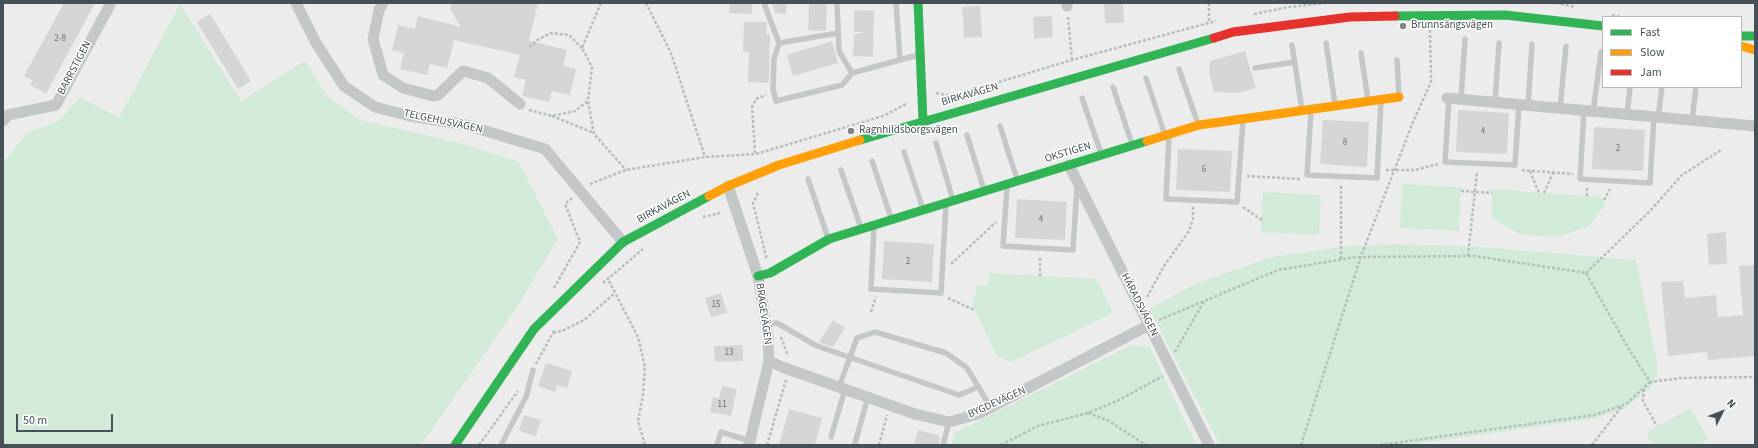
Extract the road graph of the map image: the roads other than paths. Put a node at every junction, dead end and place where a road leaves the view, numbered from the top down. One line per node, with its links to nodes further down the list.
1 (110, 3): 53 (street, BARRSTIGEN)
2 (296, 3): 78 (street, TELGEHUSVÄGEN)
3 (383, 3): 42 (street)
4 (764, 3): 13 (lane)
5 (837, 3): 9 (lane)
6 (896, 3): 24 (lane)
7 (918, 3): 23 (street)
8 (1602, 26): 51 (street, BIRKAVÄGEN)
9 (838, 33): 13 (lane); 29 (lane)
10 (1742, 36): 11 (street)
11 (1755, 36)
12 (1465, 39): 39 (lane)
13 (779, 43): 29 (lane)
14 (1326, 43): 44 (lane)
15 (1499, 43): 41 (lane)
16 (1532, 44): 43 (lane)
17 (1292, 45): 26 (lane)
18 (1566, 46): 45 (lane)
19 (1742, 46): 20 (street)
20 (1755, 50)
21 (1601, 52): 47 (lane)
22 (1361, 53): 40 (lane)
23 (920, 55): 24 (lane); 51 (street)
24 (900, 60): 29 (lane)
25 (1397, 60): 35 (lane)
26 (1295, 62): 27 (lane); 46 (lane)
27 (1255, 68)
28 (1179, 69): 54 (lane)
29 (852, 73)
30 (1146, 78): 58 (lane)
31 (1113, 87): 60 (lane)
32 (1630, 88): 48 (lane)
33 (1662, 88): 49 (lane)
34 (1696, 88): 52 (lane)
35 (1399, 97): 38 (street, OKSTIGEN)
36 (1082, 98): 62 (lane)
37 (1448, 98): 39 (street); 43 (lane)
38 (1381, 99): 40 (street, OKSTIGEN); 46 (lane)
39 (1461, 99): 41 (street)
40 (1368, 101): 44 (street, OKSTIGEN)
41 (1495, 102): 43 (street)
42 (520, 104)
43 (1523, 105): 45 (street)
44 (1336, 106): 46 (street, OKSTIGEN)
45 (1560, 108): 47 (street)
46 (1307, 110): 50 (street, OKSTIGEN)
47 (1589, 111): 48 (street); 49 (lane)
48 (1626, 115): 49 (street)
49 (1656, 117): 52 (street)
50 (1243, 119): 54 (street, OKSTIGEN); 58 (lane)
51 (923, 120): 70 (street, BIRKAVÄGEN)
52 (1692, 121): 56 (street)
53 (3, 122)
54 (1199, 125): 58 (street, OKSTIGEN)
55 (1000, 126): 67 (lane)
56 (1755, 126)
57 (968, 135): 71 (lane)
58 (1167, 135): 60 (street, OKSTIGEN)
59 (936, 143): 72 (lane)
60 (1133, 146): 62 (street, OKSTIGEN)
61 (904, 152): 73 (lane)
62 (1102, 155): 64 (street, OKSTIGEN)
63 (872, 162): 74 (lane)
64 (1069, 165): 67 (street, OKSTIGEN); 68 (street, HÄRADSVÄGEN)
65 (841, 170): 76 (lane)
66 (808, 179): 77 (lane)
67 (1018, 181): 69 (street, OKSTIGEN)
68 (1078, 183): 69 (lane); 81 (street, HÄRADSVÄGEN)
69 (1007, 184): 71 (street, OKSTIGEN)
70 (728, 186): 78 (street, BIRKAVÄGEN); 79 (street, BRAGEVÄGEN)
71 (984, 191): 72 (street, OKSTIGEN)
72 (950, 202): 73 (street, OKSTIGEN); 75 (lane)
73 (923, 210): 74 (street, OKSTIGEN)
74 (891, 220): 75 (street, OKSTIGEN)
75 (874, 225): 76 (street, OKSTIGEN)
76 (861, 229): 77 (street, OKSTIGEN)
77 (829, 239): 79 (street, OKSTIGEN)
78 (623, 242): 93 (street, BIRKAVÄGEN)
79 (758, 276): 80 (street, BRAGEVÄGEN)
80 (766, 324): 82 (lane); 83 (street, BRAGEVÄGEN)
81 (1149, 325): 88 (street, BYGDEVÄGEN); 97 (street, HÄRADSVÄGEN)
82 (849, 358): 85 (lane); 85 (lane); 86 (lane)
83 (769, 361): 86 (street, BYGDEVÄGEN); 91 (street, BRAGEVÄGEN)
84 (533, 370): 94 (lane)
85 (978, 386): 88 (lane)
86 (842, 388): 87 (street, BYGDEVÄGEN); 90 (lane)
87 (868, 397): 89 (street, BYGDEVÄGEN); 92 (lane)
88 (990, 408): 89 (street, BYGDEVÄGEN)
89 (949, 422): 96 (lane)
90 (831, 437)
91 (750, 443): 95 (lane)
92 (855, 444)
93 (455, 445)
94 (501, 445)
95 (717, 445)
96 (943, 445)
97 (1210, 445)

